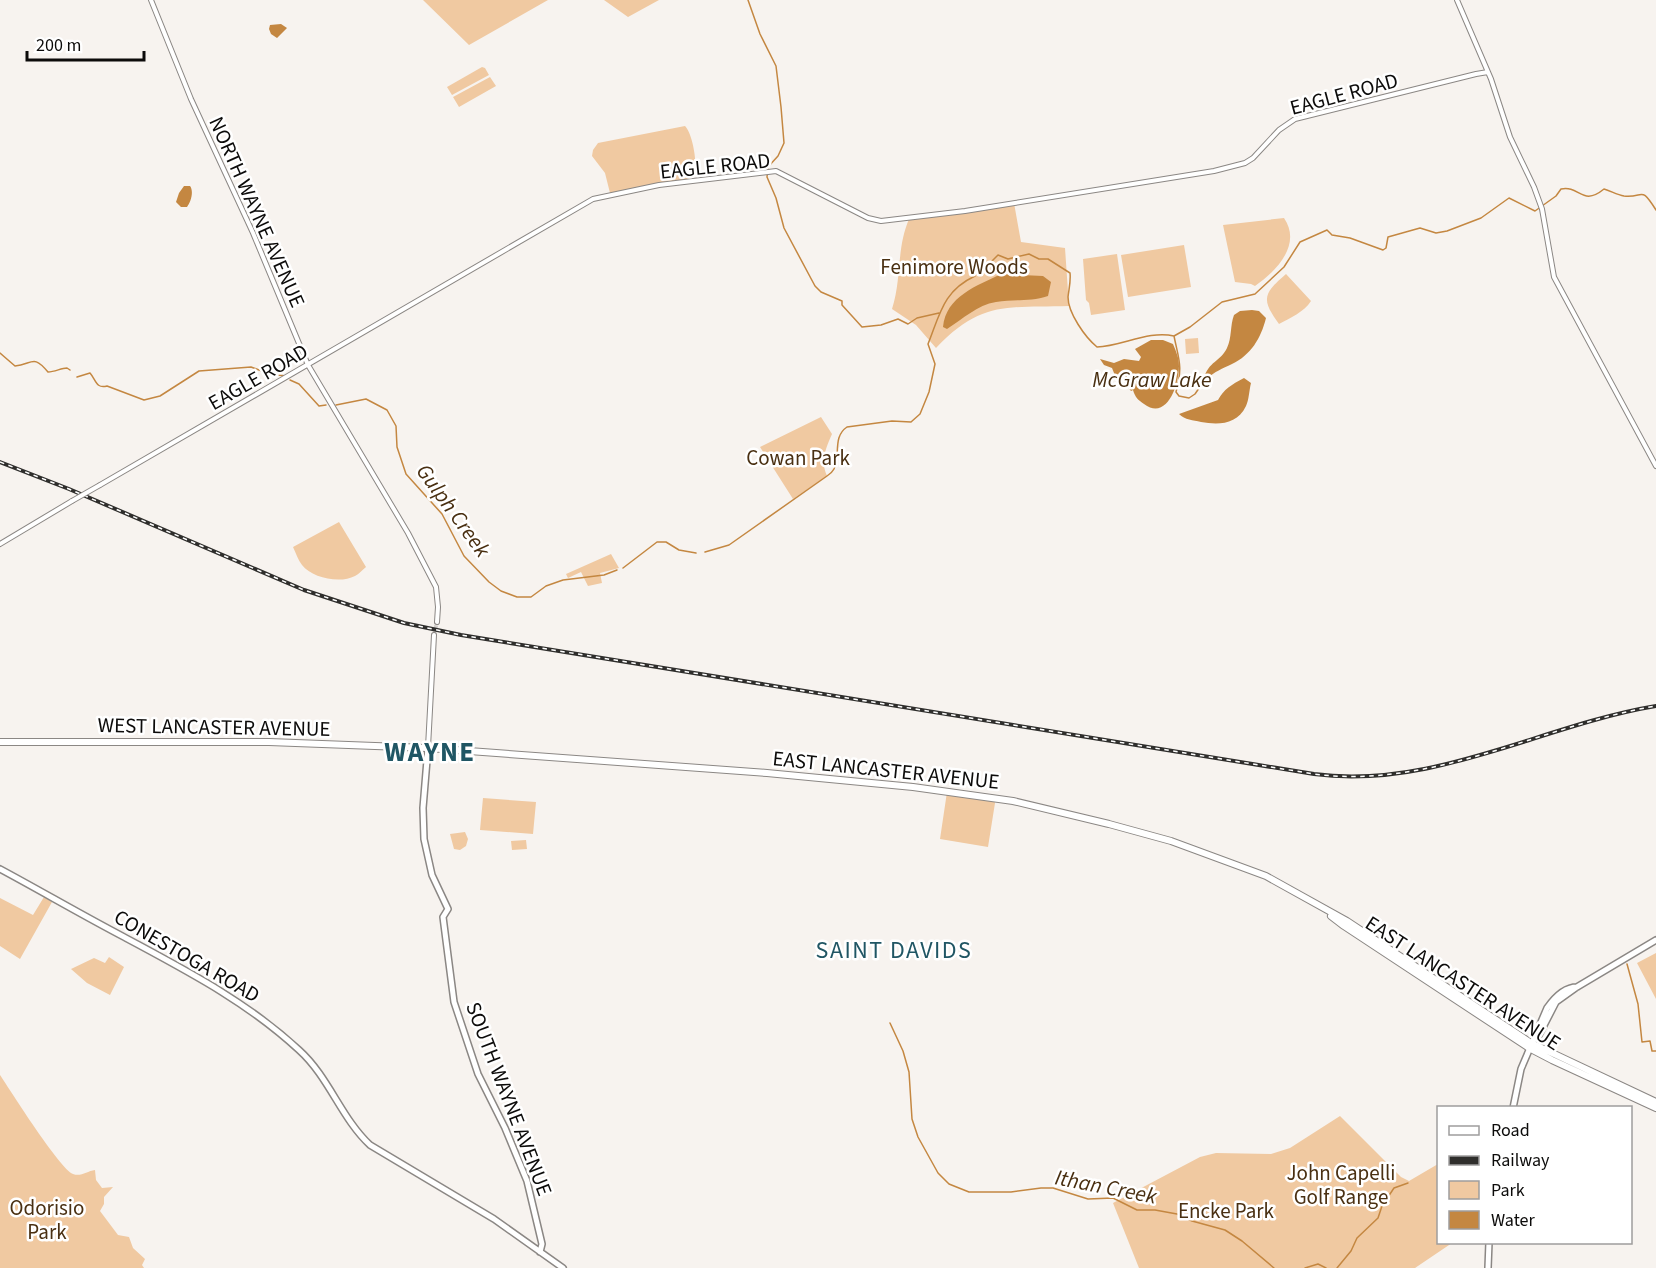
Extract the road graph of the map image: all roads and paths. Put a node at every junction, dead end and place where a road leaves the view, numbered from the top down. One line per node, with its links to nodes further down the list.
1 (151, 0): 4 (street, NORTH WAYNE AVENUE)
2 (1457, 0): 3 (street)
3 (1488, 72): 4 (street, EAGLE ROAD); 5 (street)
4 (308, 366): 6 (street, EAGLE ROAD, bridge); 7 (street, NORTH WAYNE AVENUE)
5 (1656, 466)
6 (0, 544)
7 (437, 622)
8 (434, 635): 10 (street)
9 (0, 742): 10 (highway, WEST LANCASTER AVENUE)
10 (428, 748): 13 (highway, EAST LANCASTER AVENUE); 18 (main road, SOUTH WAYNE AVENUE)
11 (0, 869): 18 (main road, CONESTOGA ROAD)
12 (1656, 940): 13 (main road)
13 (1530, 1045): 14 (highway, EAST LANCASTER AVENUE); 15 (main road); 16 (highway, EAST LANCASTER AVENUE)
14 (1656, 1102)
15 (1513, 1106)
16 (1656, 1108)
17 (1489, 1244): 20 (main road)
18 (540, 1252): 19 (main road, CONESTOGA ROAD)
19 (563, 1268)
20 (1488, 1268)

